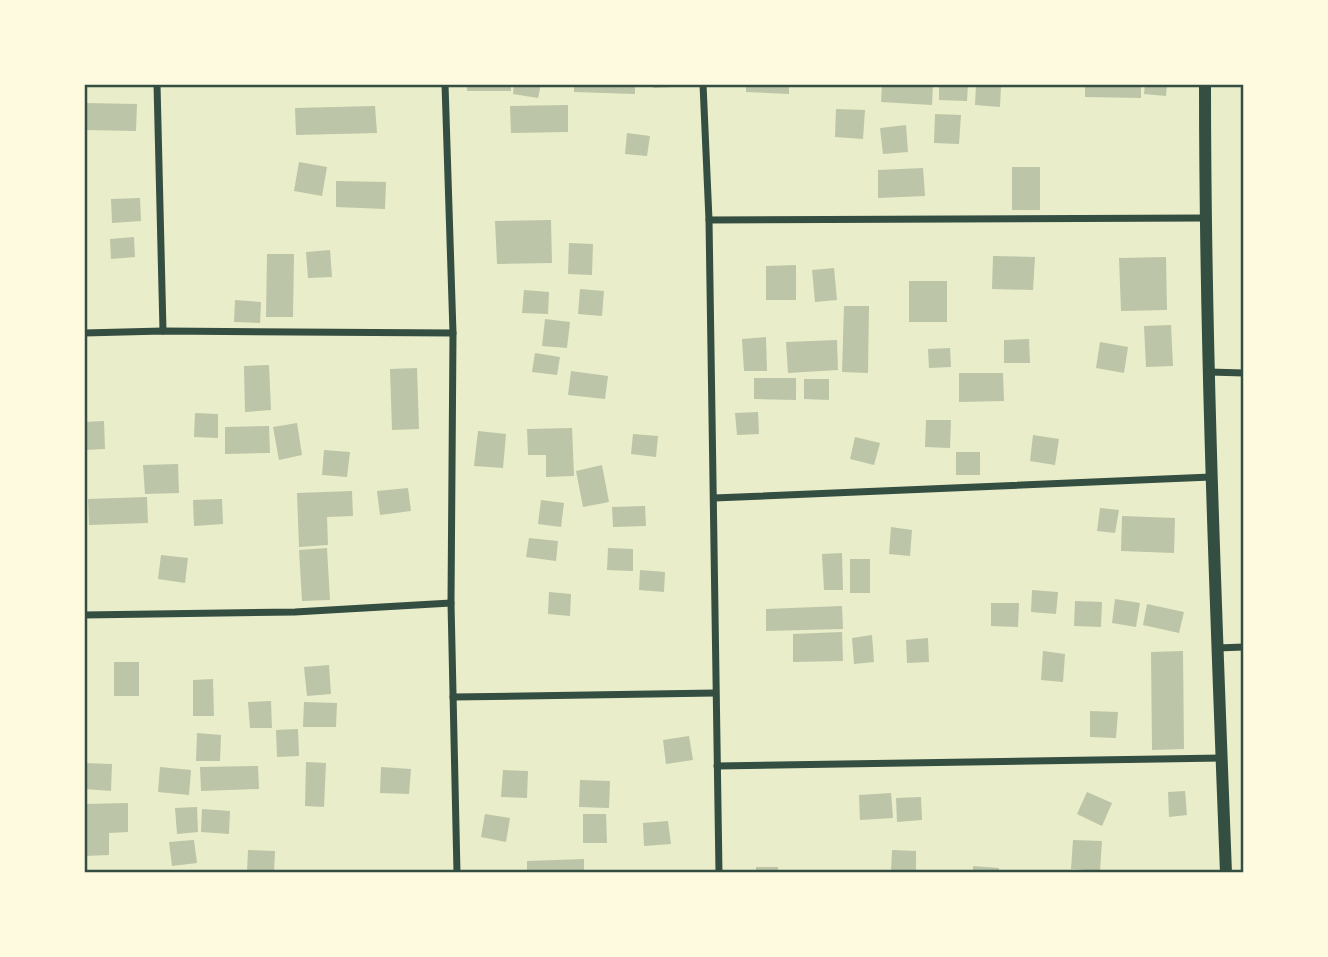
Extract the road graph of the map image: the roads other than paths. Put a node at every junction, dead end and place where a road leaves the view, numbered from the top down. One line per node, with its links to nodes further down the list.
1 (157, 84): 7 (street)
2 (445, 84): 9 (street)
3 (704, 84): 6 (street)
4 (1205, 84): 5 (street)
5 (1205, 218): 6 (street); 10 (street)
6 (709, 220): 13 (street)
7 (163, 331): 8 (street); 9 (street)
8 (84, 333)
9 (453, 333): 14 (street)
10 (1209, 372): 11 (street); 12 (street)
11 (1244, 373)
12 (1212, 477): 13 (street); 16 (street)
13 (714, 498): 18 (street)
14 (452, 603): 15 (street); 19 (street)
15 (84, 615)
16 (1217, 648): 17 (street); 20 (street)
17 (1244, 648)
18 (715, 693): 19 (street); 21 (street)
19 (453, 697): 22 (street)
20 (1222, 758): 21 (street); 24 (street)
21 (717, 766): 23 (street)
22 (457, 873)
23 (719, 873)
24 (1226, 873)

